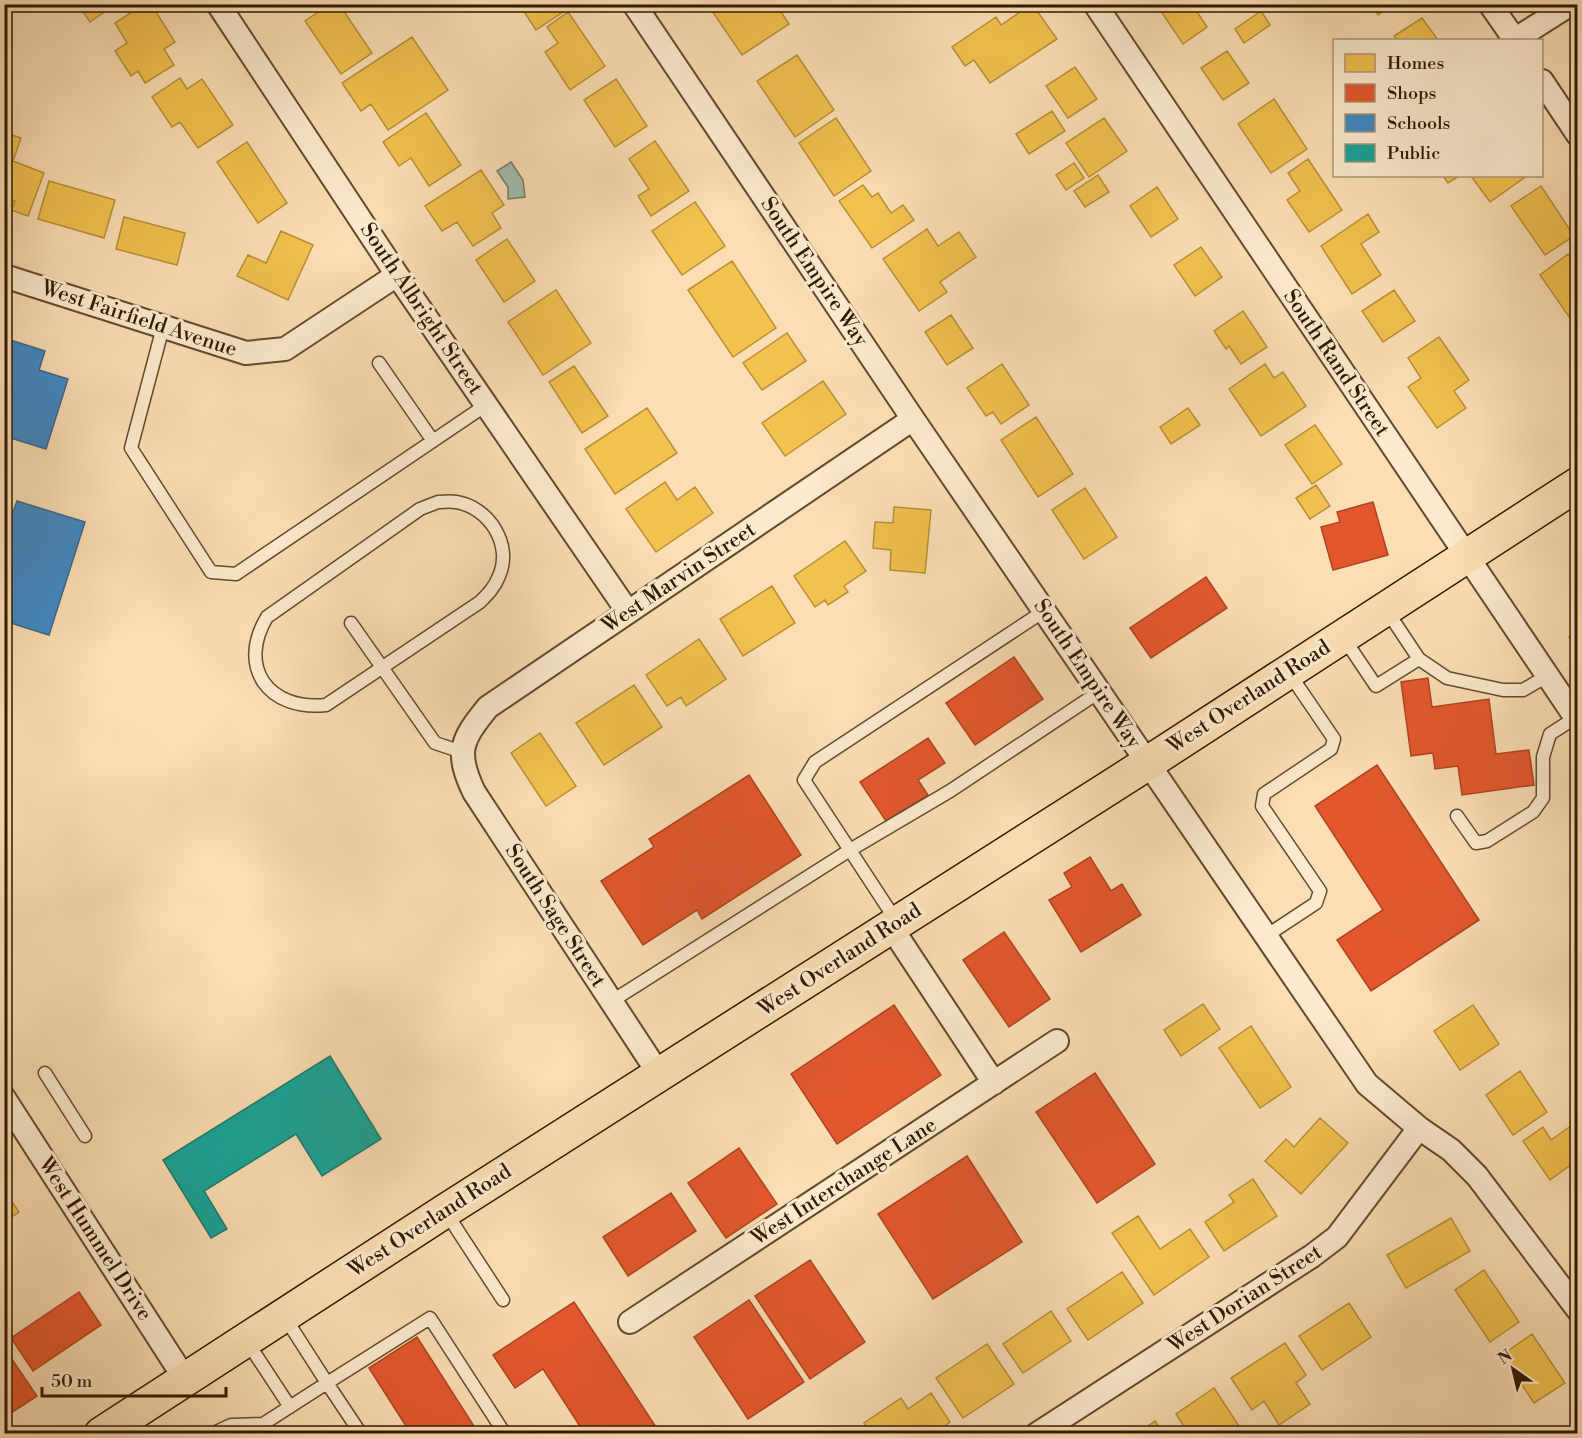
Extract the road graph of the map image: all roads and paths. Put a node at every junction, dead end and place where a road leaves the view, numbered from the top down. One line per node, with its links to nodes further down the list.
1 (218, 4): 10 (street, South Albright Street)
2 (634, 4): 15 (street, South Empire Way)
3 (1095, 4): 18 (street, South Rand Street)
4 (1490, 4): 6 (street)
5 (1571, 4): 7 (street)
6 (1513, 39)
7 (1516, 39)
8 (1543, 82): 9 (street)
9 (1578, 135)
10 (397, 275): 12 (street, West Fairfield Avenue); 14 (street, South Albright Street)
11 (4, 276): 12 (street, West Fairfield Avenue)
12 (163, 327): 16 (lane)
13 (379, 363): 16 (lane)
14 (486, 405): 16 (lane); 21 (street, South Albright Street)
15 (913, 418): 20 (street, South Empire Way); 21 (street, West Marvin Street)
16 (433, 441)
17 (1578, 484): 18 (main road, West Overland Road)
18 (1466, 555): 19 (main road, West Overland Road); 27 (street, South Rand Street)
19 (1385, 608): 23 (main road, West Overland Road); 24 (lane)
20 (1044, 611): 28 (street, South Empire Way); 33 (lane)
21 (628, 612): 30 (street, West Marvin Street)
22 (351, 623): 25 (lane)
23 (1343, 636): 24 (lane); 26 (main road, West Overland Road)
24 (1419, 659): 27 (lane)
25 (382, 668): 25 (lane); 30 (lane)
26 (1288, 671): 31 (main road, West Overland Road); 35 (lane)
27 (1547, 676): 29 (street, South Rand Street)
28 (1099, 692): 31 (street, South Empire Way); 33 (lane)
29 (1576, 719): 32 (lane)
30 (462, 752): 36 (street, South Sage Street)
31 (1148, 763): 34 (main road, West Overland Road); 35 (street, South Empire Way)
32 (1457, 816)
33 (850, 850): 34 (lane); 36 (lane)
34 (894, 925): 39 (main road, West Overland Road); 40 (street)
35 (1266, 936): 42 (street, South Empire Way)
36 (612, 1001): 39 (street, South Sage Street)
37 (1058, 1041): 40 (street, West Interchange Lane)
38 (45, 1073): 43 (lane)
39 (659, 1074): 44 (main road, West Overland Road)
40 (994, 1083): 48 (street, West Interchange Lane)
41 (4, 1098): 50 (street, West Hummel Drive)
42 (1419, 1128): 46 (street, South Empire Way); 58 (street, West Dorian Street)
43 (85, 1136)
44 (445, 1211): 45 (lane); 47 (main road, West Overland Road)
45 (503, 1300)
46 (1578, 1311)
47 (283, 1315): 49 (main road, West Overland Road); 51 (lane)
48 (630, 1322)
49 (246, 1340): 50 (main road, West Overland Road); 52 (lane)
50 (185, 1379): 54 (main road, West Overland Road)
51 (327, 1383): 52 (lane); 56 (lane); 57 (lane)
52 (290, 1407): 53 (lane)
53 (266, 1429): 55 (lane)
54 (101, 1434)
55 (212, 1434)
56 (361, 1434)
57 (505, 1434)
58 (1037, 1434)

